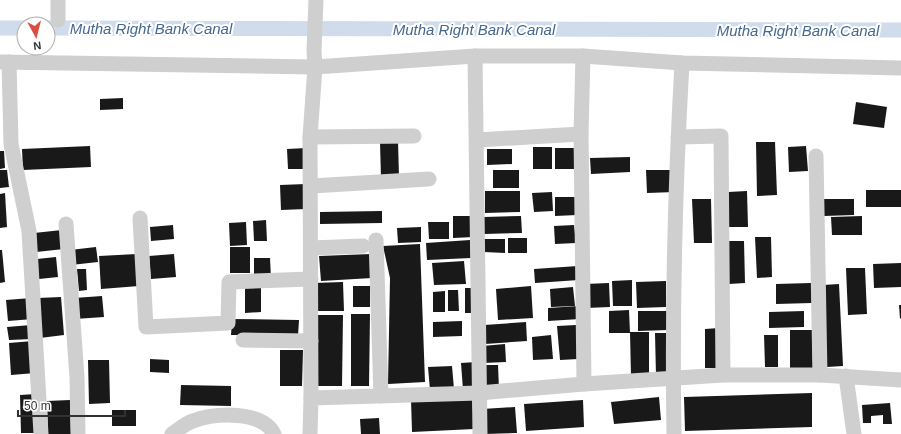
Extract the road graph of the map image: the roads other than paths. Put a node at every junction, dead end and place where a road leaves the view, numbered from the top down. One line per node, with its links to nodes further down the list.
1 (58, 0): 3 (street)
2 (316, 2): 8 (street)
3 (58, 20)
4 (475, 56): 5 (street); 8 (street); 14 (street)
5 (583, 56): 7 (street); 10 (street)
6 (4, 62): 8 (street); 15 (street)
7 (682, 63): 9 (street); 13 (street)
8 (315, 67): 12 (street)
9 (901, 68)
10 (581, 134): 14 (street); 30 (street)
11 (414, 136): 12 (street)
12 (310, 137): 18 (street)
13 (678, 137): 25 (street); 28 (street)
14 (477, 140): 31 (street)
15 (5, 144): 34 (street)
16 (816, 156): 26 (street)
17 (429, 179): 18 (street)
18 (311, 186): 21 (street)
19 (140, 218): 22 (street)
20 (66, 224): 35 (street)
21 (311, 248): 22 (street); 32 (street)
22 (311, 279): 24 (street)
23 (243, 340): 24 (street)
24 (311, 341): 33 (street)
25 (723, 375): 26 (street); 28 (street)
26 (820, 375): 27 (street)
27 (846, 376): 29 (street); 41 (street)
28 (673, 378): 30 (street); 40 (street)
29 (901, 380)
30 (584, 384): 31 (street)
31 (479, 393): 32 (street); 39 (street)
32 (381, 396): 33 (street)
33 (311, 398): 38 (street)
34 (41, 434)
35 (78, 434)
36 (172, 434): 37 (street)
37 (274, 434)
38 (310, 434)
39 (480, 434)
40 (674, 434)
41 (854, 434)

